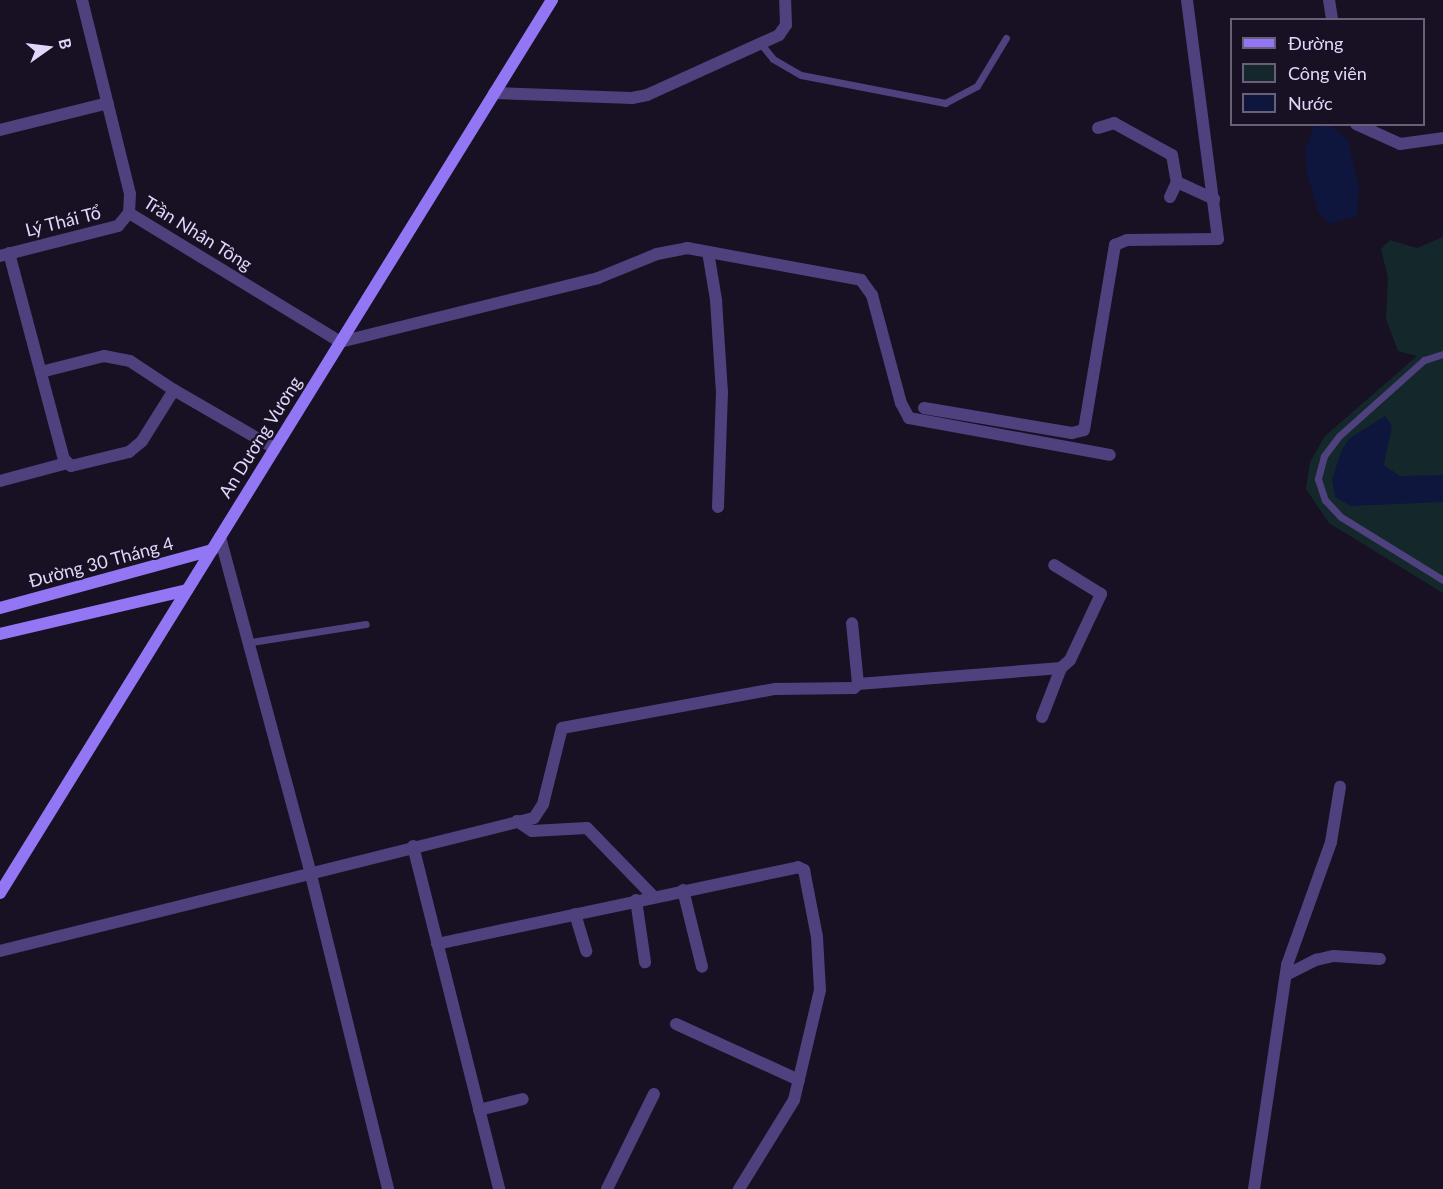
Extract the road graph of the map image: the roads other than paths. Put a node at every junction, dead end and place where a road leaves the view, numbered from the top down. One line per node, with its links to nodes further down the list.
1 (82, 0): 10 (street, Trần Nhân Tông)
2 (552, 0): 9 (street, An Dương Vương)
3 (785, 0): 8 (street)
4 (1187, 0): 17 (street)
5 (1329, 0): 6 (street)
6 (1332, 18)
7 (1006, 38): 8 (lane)
8 (761, 44): 9 (street)
9 (494, 93): 21 (street, An Dương Vương)
10 (108, 103): 13 (street); 18 (street, Trần Nhân Tông)
11 (1360, 126): 14 (street)
12 (1098, 128): 15 (street)
13 (0, 130)
14 (1443, 138)
15 (1176, 182): 16 (street); 17 (street)
16 (1170, 197)
17 (1214, 199): 25 (street)
18 (129, 213): 20 (street, Lý Thái Tổ); 21 (street, Trần Nhân Tông)
19 (708, 252): 21 (street); 27 (street); 30 (street)
20 (5, 255): 23 (street)
21 (340, 342): 26 (street, An Dương Vương)
22 (1443, 354): 34 (lane)
23 (41, 372): 24 (street); 28 (street)
24 (174, 390): 26 (street); 28 (street)
25 (924, 408)
26 (274, 448): 31 (street, An Dương Vương)
27 (1110, 455)
28 (67, 463): 29 (street)
29 (0, 482)
30 (718, 507)
31 (220, 537): 32 (street, An Dương Vương); 40 (street)
32 (212, 550): 35 (street, An Dương Vương); 36 (street, Đường 30 Tháng 4)
33 (1054, 566): 41 (street)
34 (1443, 580)
35 (187, 590): 39 (street); 49 (street, An Dương Vương)
36 (0, 608)
37 (852, 623): 42 (street)
38 (366, 624): 40 (lane)
39 (0, 634)
40 (251, 642): 47 (street)
41 (1061, 668): 42 (street); 43 (street)
42 (858, 684): 45 (street)
43 (1042, 717)
44 (1340, 787): 59 (street)
45 (517, 821): 46 (street); 50 (street)
46 (413, 846): 47 (street); 53 (street)
47 (310, 871): 54 (street); 65 (street)
48 (683, 890): 50 (street); 58 (street); 61 (street)
49 (0, 893)
50 (653, 896): 51 (street)
51 (636, 900): 52 (street); 57 (street)
52 (575, 914): 53 (street); 55 (street)
53 (437, 944): 64 (street)
54 (0, 951)
55 (586, 951)
56 (1380, 959): 59 (street)
57 (645, 962)
58 (702, 967)
59 (1286, 975): 69 (street)
60 (676, 1023): 61 (street)
61 (799, 1080): 68 (street)
62 (654, 1094): 67 (street)
63 (523, 1099): 64 (street)
64 (479, 1110): 66 (street)
65 (388, 1189)
66 (499, 1189)
67 (607, 1189)
68 (739, 1189)
69 (1254, 1189)

